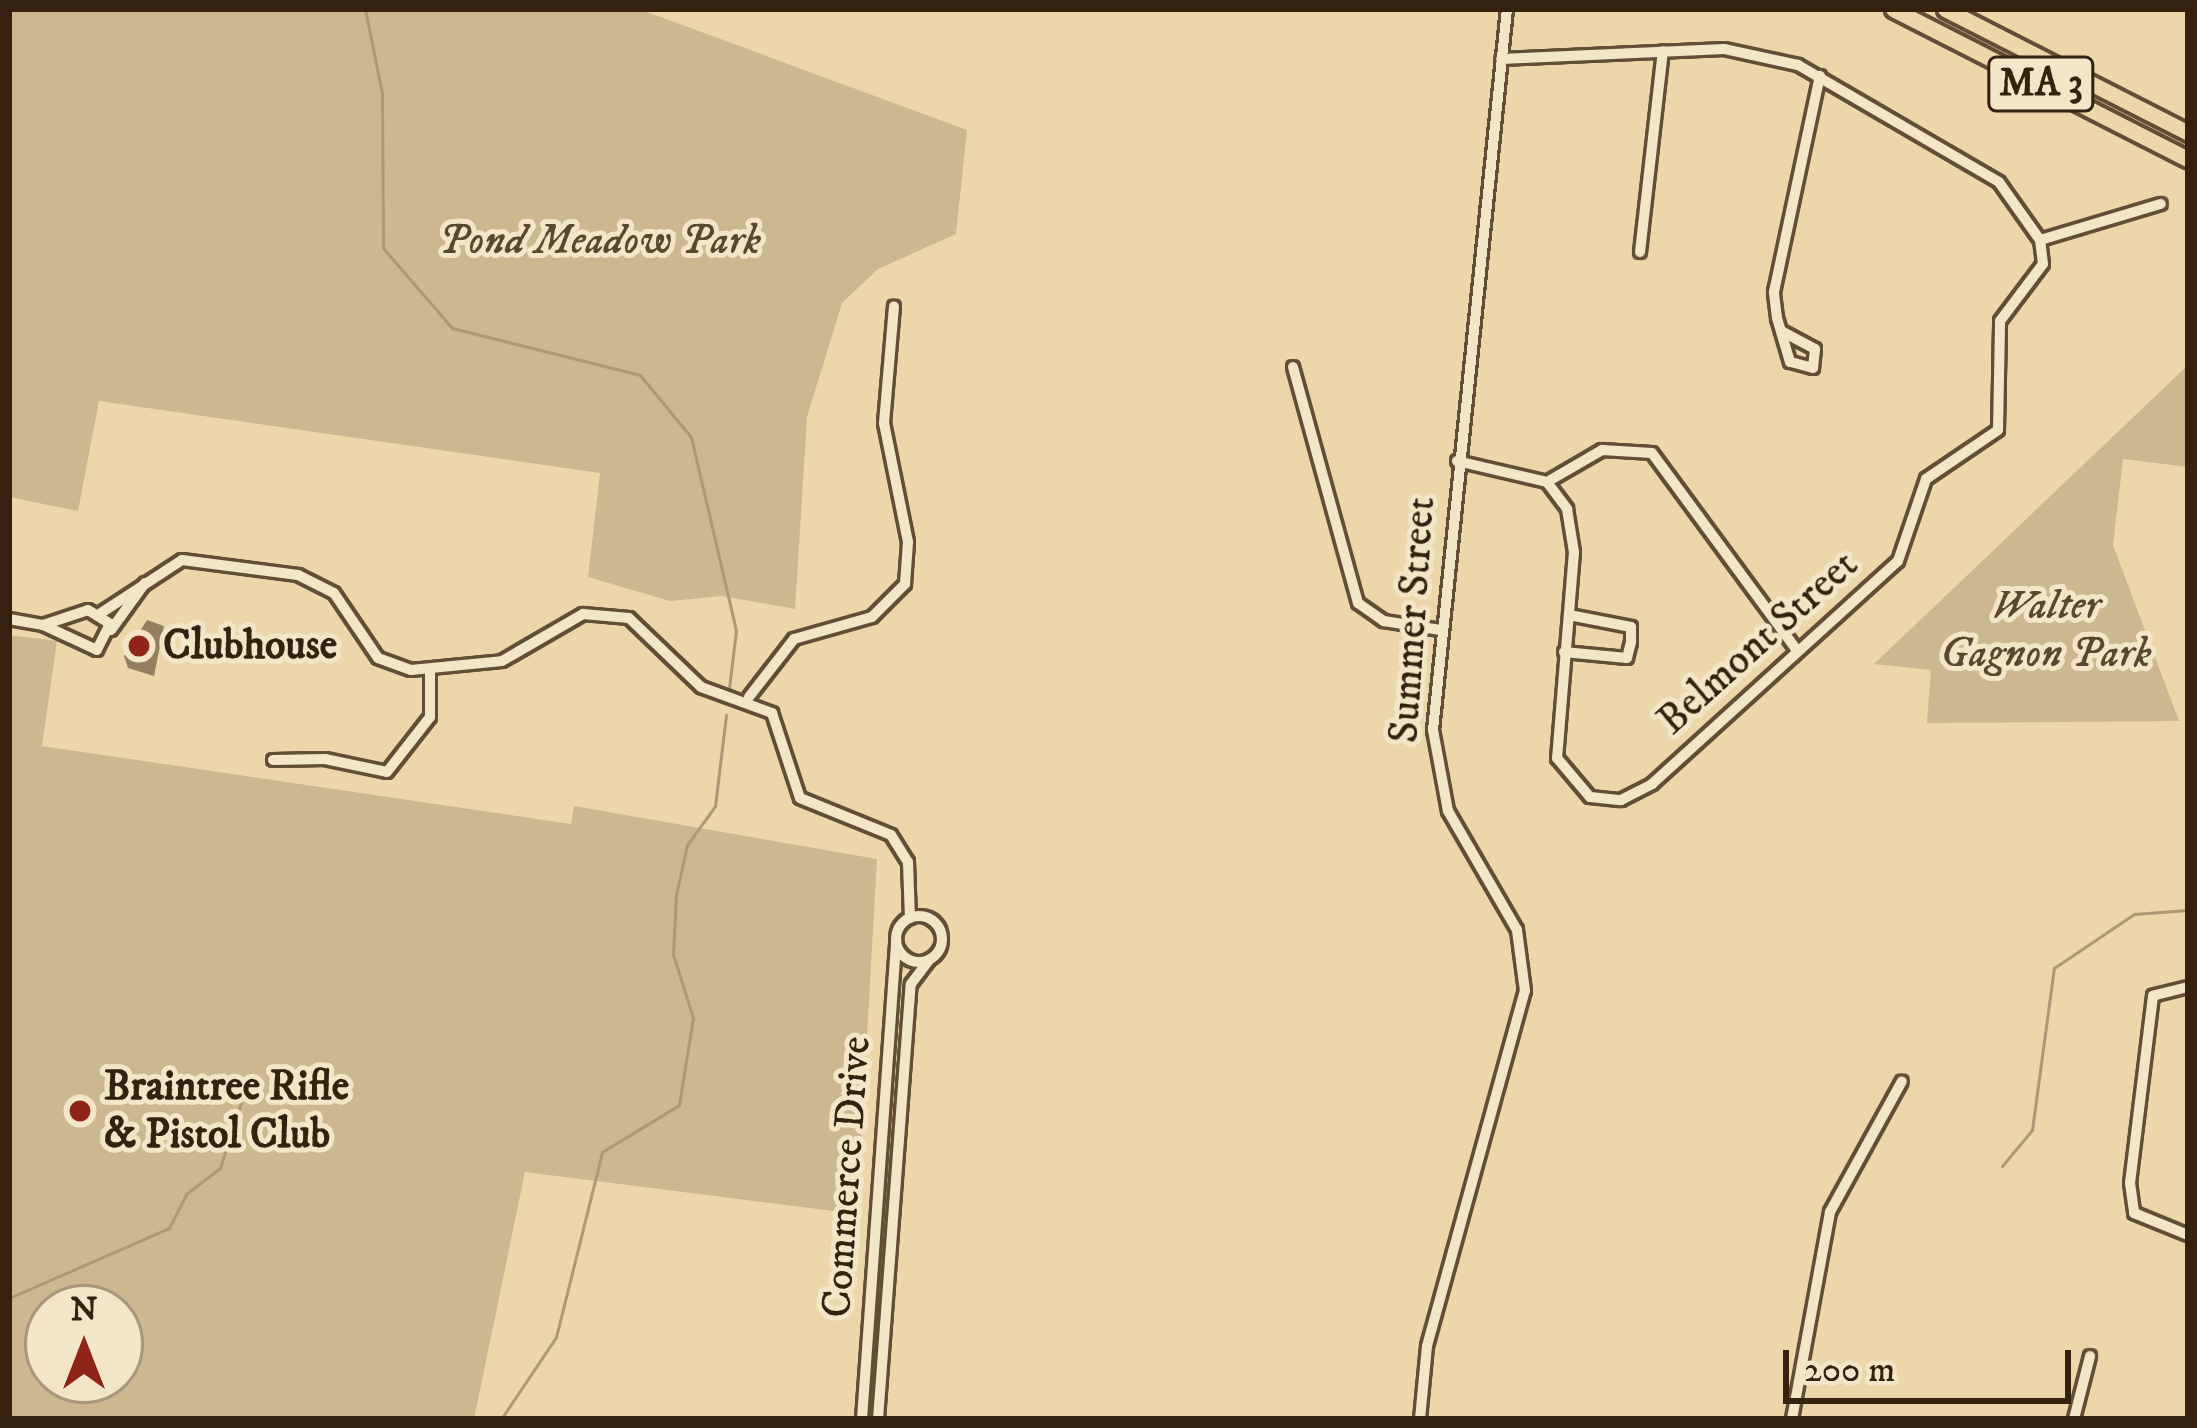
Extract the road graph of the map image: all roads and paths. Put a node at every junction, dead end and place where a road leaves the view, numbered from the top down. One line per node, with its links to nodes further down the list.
1 (1507, 9): 5 (street, Summer Street)
2 (1893, 9): 8 (highway, MA 3)
3 (1945, 9): 7 (highway, MA 3)
4 (1663, 51): 5 (street); 6 (street); 11 (street)
5 (1502, 58): 15 (street, Summer Street)
6 (1820, 76): 10 (street); 13 (street)
7 (2188, 133)
8 (2188, 159)
9 (2161, 204): 10 (street)
10 (2040, 240): 24 (street, Belmont Street)
11 (1640, 252)
12 (894, 306): 27 (street)
13 (1783, 332)
14 (1293, 368): 22 (street)
15 (1457, 461): 16 (street); 22 (street, Summer Street)
16 (1547, 482): 19 (street, Belmont Street); 24 (street)
17 (146, 580): 18 (street); 23 (street); 26 (street)
18 (101, 613): 21 (street); 23 (street)
19 (1569, 615): 25 (street, Belmont Street); 25 (street)
20 (9, 619): 21 (street)
21 (43, 625): 23 (street)
22 (1440, 630): 38 (street, Summer Street)
23 (111, 631)
24 (1795, 648): 25 (street, Belmont Street)
25 (1564, 652)
26 (430, 670): 27 (street); 28 (street)
27 (749, 698): 29 (street)
28 (273, 760)
29 (910, 918): 30 (street); 31 (street)
30 (896, 940): 31 (street); 36 (street, Commerce Drive)
31 (930, 959): 37 (street, Commerce Drive)
32 (2188, 987): 34 (street)
33 (1902, 1081): 39 (street)
34 (2188, 1235)
35 (2090, 1356): 40 (street)
36 (862, 1419)
37 (878, 1419)
38 (1420, 1419)
39 (1792, 1419)
40 (2074, 1419)

